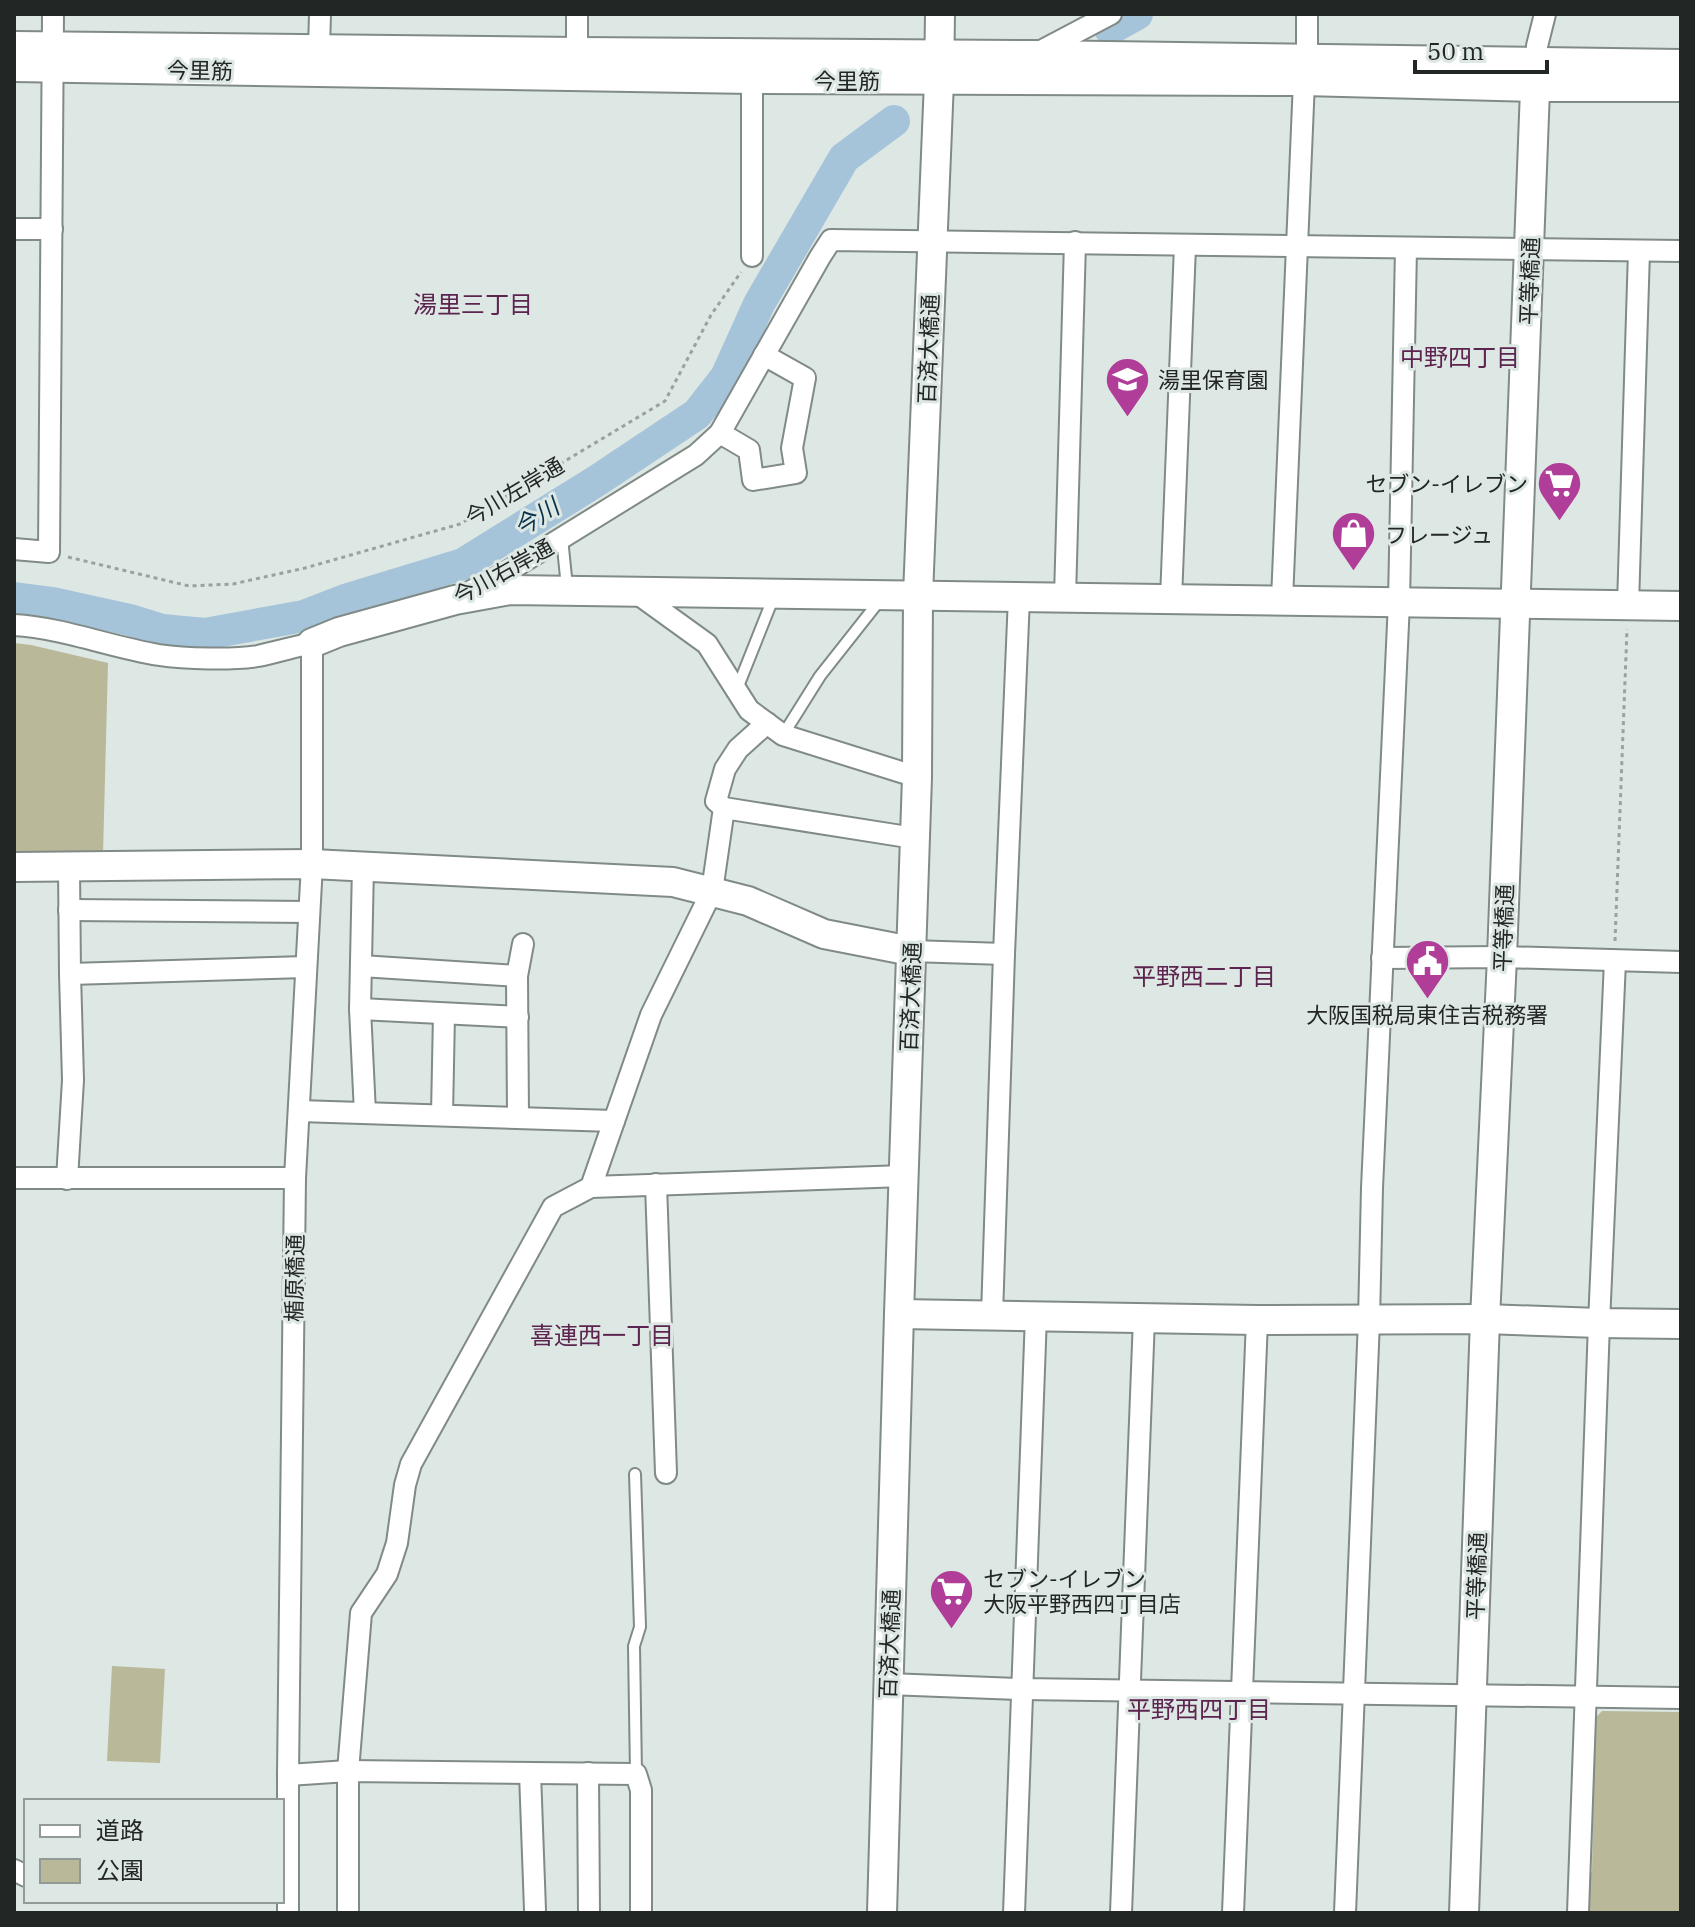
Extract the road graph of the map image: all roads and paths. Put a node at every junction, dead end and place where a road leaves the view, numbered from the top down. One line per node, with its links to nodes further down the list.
1 (53, 14): 11 (street)
2 (320, 14): 9 (street)
3 (577, 14): 12 (street)
4 (940, 14): 15 (street, 百済大橋通)
5 (1111, 14): 10 (street)
6 (1307, 14): 16 (street)
7 (1545, 14): 17 (street, 平等橋通)
8 (14, 46): 11 (street, 今里筋)
9 (319, 48): 11 (street, 今里筋); 12 (street, 今里筋)
10 (1033, 55): 15 (street, 今里筋); 16 (street, 今里筋)
11 (52, 57): 12 (street, 今里筋); 14 (street, 今里筋); 21 (street)
12 (577, 64): 15 (street, 今里筋); 18 (street, 今里筋)
13 (1681, 64): 17 (street, 今里筋)
14 (14, 67)
15 (939, 67): 16 (street, 今里筋); 18 (street, 今里筋); 23 (street, 百済大橋通)
16 (1305, 69): 17 (street, 今里筋); 25 (street)
17 (1536, 75): 19 (street, 今里筋); 27 (street, 平等橋通)
18 (752, 79): 30 (street)
19 (1681, 87)
20 (14, 229): 21 (street)
21 (52, 229): 35 (street)
22 (1075, 242): 23 (street); 24 (street); 42 (street)
23 (932, 243): 31 (street, 今川右岸通); 39 (street, 百済大橋通)
24 (1185, 246): 25 (street); 43 (street)
25 (1297, 247): 26 (street); 45 (street)
26 (1406, 248): 27 (street); 46 (street)
27 (1530, 249): 28 (street); 47 (street, 平等橋通)
28 (1639, 251): 29 (street); 48 (street)
29 (1681, 251)
30 (752, 256): 35 (path, 今川左岸通)
31 (764, 355): 32 (street, 今川右岸通); 32 (street)
32 (720, 433): 33 (street, 今川右岸通)
33 (562, 538): 36 (lane); 44 (street, 今川右岸通)
34 (14, 549): 35 (street)
35 (49, 552)
36 (568, 591): 37 (street); 44 (street)
37 (635, 592): 38 (street); 52 (street)
38 (775, 594): 40 (street); 52 (lane)
39 (918, 595): 40 (street); 41 (street); 54 (street, 百済大橋通)
40 (884, 596): 53 (lane)
41 (1019, 597): 42 (street); 66 (street)
42 (1065, 597): 43 (street)
43 (1171, 599): 45 (street)
44 (455, 600): 51 (street, 今川右岸通)
45 (1282, 600): 46 (street)
46 (1399, 602): 47 (street); 68 (street)
47 (1516, 604): 48 (street); 67 (street, 平等橋通)
48 (1628, 605): 49 (street); 69 (path)
49 (1681, 606)
50 (14, 625): 51 (street, 今川右岸通)
51 (312, 643): 57 (street, 楯原橋通)
52 (736, 690): 53 (street)
53 (775, 729): 54 (street); 55 (street)
54 (917, 777): 56 (street, 百済大橋通)
55 (724, 808): 56 (street); 61 (street)
56 (914, 838): 65 (street, 百済大橋通)
57 (312, 864): 58 (street); 60 (street); 63 (street, 楯原橋通)
58 (363, 866): 61 (street); 71 (street)
59 (14, 867): 60 (street)
60 (69, 867): 62 (street)
61 (712, 891): 65 (street); 82 (street)
62 (69, 910): 63 (street); 73 (street)
63 (309, 912): 72 (street, 楯原橋通)
64 (523, 944): 74 (street)
65 (911, 951): 66 (street); 83 (street, 百済大橋通)
66 (1004, 954): 90 (street)
67 (1502, 957): 68 (street); 69 (street); 93 (street, 平等橋通)
68 (1382, 958): 95 (street)
69 (1615, 961): 70 (street); 96 (street)
70 (1681, 962)
71 (361, 966): 74 (street); 75 (street)
72 (306, 967): 73 (street); 78 (street, 楯原橋通)
73 (70, 974): 86 (street)
74 (517, 976): 77 (street)
75 (360, 1009): 76 (street); 79 (street)
76 (444, 1014): 77 (street); 80 (street)
77 (518, 1017): 81 (street)
78 (299, 1111): 79 (street); 85 (street, 楯原橋通)
79 (365, 1113): 80 (street)
80 (442, 1115): 81 (street)
81 (518, 1117): 82 (street)
82 (614, 1121): 88 (street)
83 (904, 1176): 87 (street); 89 (street, 百済大橋通)
84 (14, 1178): 86 (street)
85 (295, 1178): 86 (street); 112 (street, 楯原橋通)
86 (67, 1179)
87 (656, 1184): 88 (street); 98 (street)
88 (591, 1187): 108 (street)
89 (899, 1314): 90 (street); 100 (street, 百済大橋通)
90 (992, 1315): 91 (street)
91 (1036, 1315): 92 (street); 101 (street)
92 (1144, 1318): 94 (street); 102 (street)
93 (1485, 1319): 95 (street); 96 (street); 105 (street, 平等橋通)
94 (1257, 1320): 95 (street); 103 (street)
95 (1369, 1320): 104 (street)
96 (1599, 1323): 97 (street); 106 (street)
97 (1681, 1324)
98 (666, 1473)
99 (635, 1474): 111 (lane)
100 (888, 1684): 101 (street); 118 (street, 百済大橋通)
101 (1021, 1689): 102 (street); 119 (street)
102 (1129, 1690): 103 (street); 120 (street)
103 (1241, 1691): 104 (street); 121 (street)
104 (1354, 1693): 105 (street); 122 (street)
105 (1472, 1695): 106 (street); 123 (street, 平等橋通)
106 (1586, 1696): 107 (street); 124 (street)
107 (1681, 1698)
108 (348, 1771): 109 (street); 112 (street); 115 (street)
109 (530, 1773): 110 (street); 113 (street)
110 (588, 1773): 111 (street); 116 (street)
111 (636, 1774): 117 (street)
112 (288, 1775): 114 (street, 楯原橋通)
113 (535, 1910)
114 (288, 1913)
115 (348, 1913)
116 (589, 1913)
117 (641, 1913)
118 (882, 1913)
119 (1014, 1913)
120 (1121, 1913)
121 (1233, 1913)
122 (1345, 1913)
123 (1464, 1913)
124 (1578, 1913)

